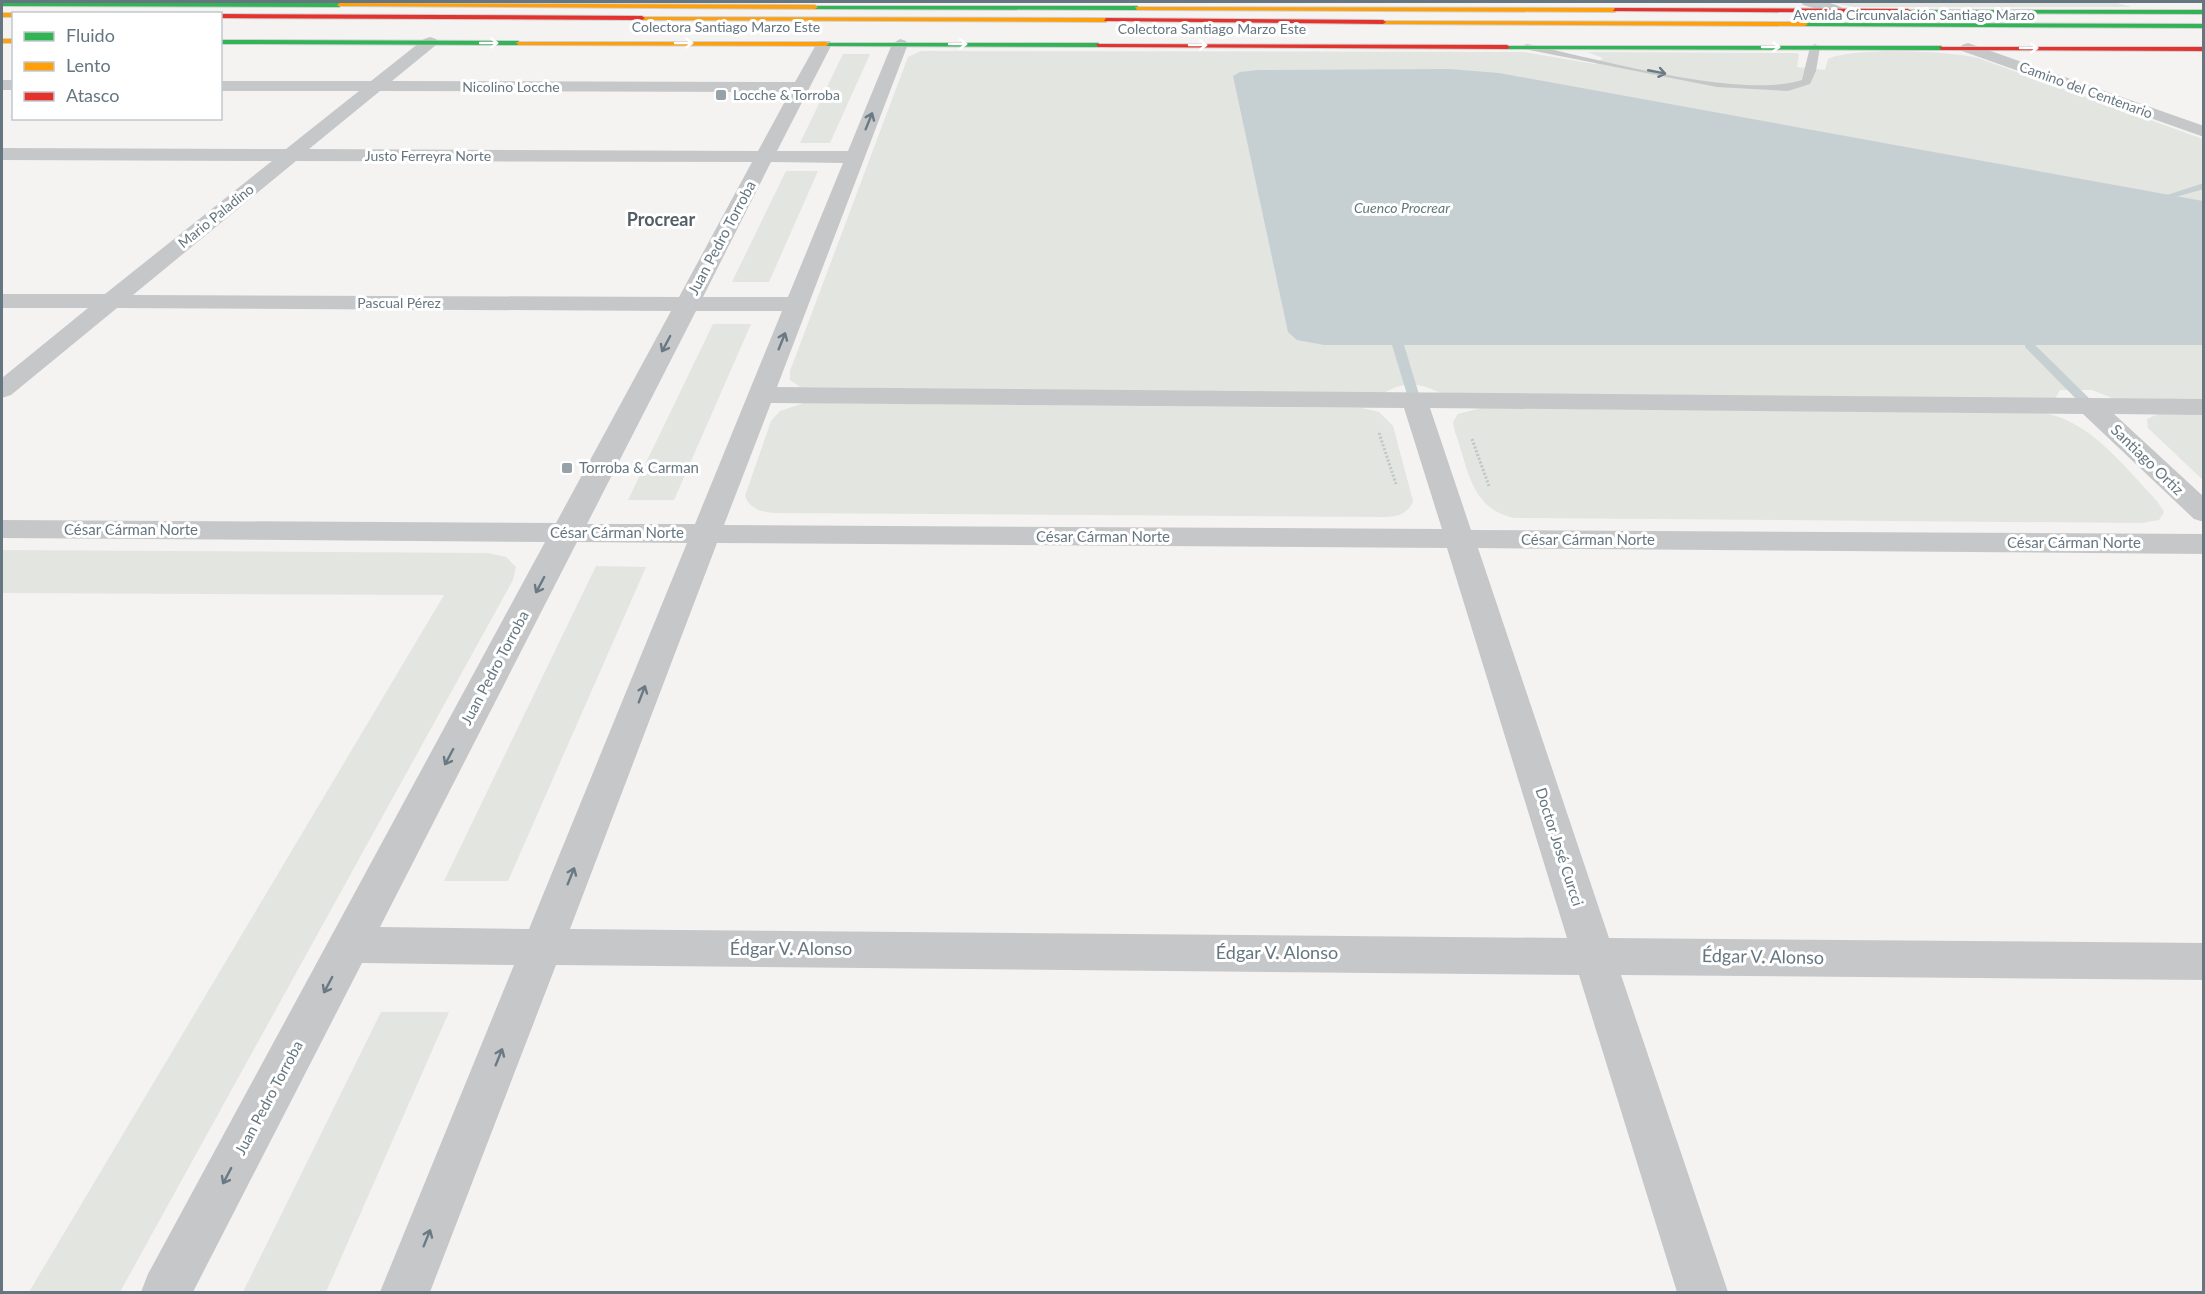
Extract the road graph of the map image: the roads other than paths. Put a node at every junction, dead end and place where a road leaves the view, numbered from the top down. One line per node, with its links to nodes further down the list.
1 (1808, 2): 10 (street)
2 (2128, 2): 11 (main road)
3 (77, 3): 4 (main road, Colectora Santiago Marzo Este); 7 (main road, Colectora Santiago Marzo Este)
4 (2, 4)
5 (523, 4): 6 (main road, Colectora Santiago Marzo Este); 7 (main road, Colectora Santiago Marzo Este)
6 (902, 4): 15 (main road, Colectora Santiago Marzo Este)
7 (335, 5): 14 (main road)
8 (1282, 5): 9 (main road, Colectora Santiago Marzo Este); 15 (main road, Colectora Santiago Marzo Este)
9 (1402, 9): 10 (main road, Colectora Santiago Marzo Este); 17 (main road)
10 (1839, 11): 11 (main road, Colectora Santiago Marzo Este)
11 (2174, 12): 12 (main road, Colectora Santiago Marzo Este)
12 (2204, 12)
13 (222, 16): 14 (main road, Avenida Circunvalación Santiago Marzo)
14 (726, 19): 15 (main road, Avenida Circunvalación Santiago Marzo)
15 (1138, 19): 17 (main road, Avenida Circunvalación Santiago Marzo); 18 (main road, Avenida Circunvalación Santiago Marzo); 20 (main road, Avenida Circunvalación Santiago Marzo); 27 (main road)
16 (222, 24): 18 (main road, Avenida Circunvalación Santiago Marzo)
17 (1872, 25): 19 (main road, Avenida Circunvalación Santiago Marzo)
18 (636, 26): 21 (main road)
19 (2204, 26)
20 (1255, 29): 22 (main road, Avenida Circunvalación Santiago Marzo); 29 (main road)
21 (222, 32)
22 (2204, 33)
23 (222, 42): 24 (main road, Colectora Santiago Marzo Este)
24 (430, 42): 25 (main road, Colectora Santiago Marzo Este, one-way to 25); 34 (street, Mario Paladino)
25 (824, 44): 26 (main road, Colectora Santiago Marzo Este); 35 (street, Juan Pedro Torroba)
26 (900, 44): 27 (main road, Colectora Santiago Marzo Este, one-way to 27); 40 (street, one-way to 26)
27 (1139, 45): 28 (main road, Colectora Santiago Marzo Este, one-way to 28)
28 (1525, 46): 29 (main road, Colectora Santiago Marzo Este); 30 (lane, one-way to 30)
29 (1737, 47): 30 (main road, Colectora Santiago Marzo Este, one-way to 30)
30 (1815, 47): 31 (main road, Colectora Santiago Marzo Este)
31 (1968, 48): 32 (main road, Colectora Santiago Marzo Este, one-way to 32); 36 (street, Camino del Centenario)
32 (2204, 49)
33 (222, 86): 34 (street, Nicolino Locche)
34 (376, 86): 35 (street, Nicolino Locche); 38 (street, Mario Paladino)
35 (801, 87): 39 (street, Juan Pedro Torroba)
36 (2204, 132)
37 (2, 154): 38 (street, Justo Ferreyra Norte)
38 (291, 155): 39 (street, Justo Ferreyra Norte); 42 (street, Mario Paladino)
39 (765, 157): 40 (street, Justo Ferreyra Norte); 43 (street, Juan Pedro Torroba)
40 (855, 157): 44 (street)
41 (2, 302): 42 (street, Pascual Pérez)
42 (110, 302): 43 (street, Pascual Pérez); 45 (street, Mario Paladino)
43 (687, 304): 44 (street, Pascual Pérez); 52 (street, Juan Pedro Torroba, one-way to 52)
44 (797, 304): 46 (street, one-way to 44)
45 (2, 390)
46 (760, 396): 47 (street); 53 (street)
47 (1415, 401): 48 (street); 54 (street, Doctor José Curcci)
48 (2091, 406): 49 (street); 50 (street, Santiago Ortiz)
49 (2204, 407)
50 (2204, 513)
51 (2, 529): 52 (street, César Cárman Norte)
52 (567, 533): 53 (street, César Cárman Norte); 56 (street, Juan Pedro Torroba, one-way to 56)
53 (705, 534): 54 (street, César Cárman Norte); 57 (street, one-way to 53)
54 (1459, 539): 55 (street, César Cárman Norte); 58 (street, Doctor José Curcci)
55 (2204, 544)
56 (350, 945): 57 (street, Édgar V. Alonso); 60 (street, Juan Pedro Torroba, one-way to 60)
57 (542, 946): 58 (street, Édgar V. Alonso); 61 (street, one-way to 57)
58 (1594, 956): 59 (street, Édgar V. Alonso); 62 (street, Doctor José Curcci)
59 (2204, 962)
60 (166, 1293)
61 (405, 1293)
62 (1702, 1293)

